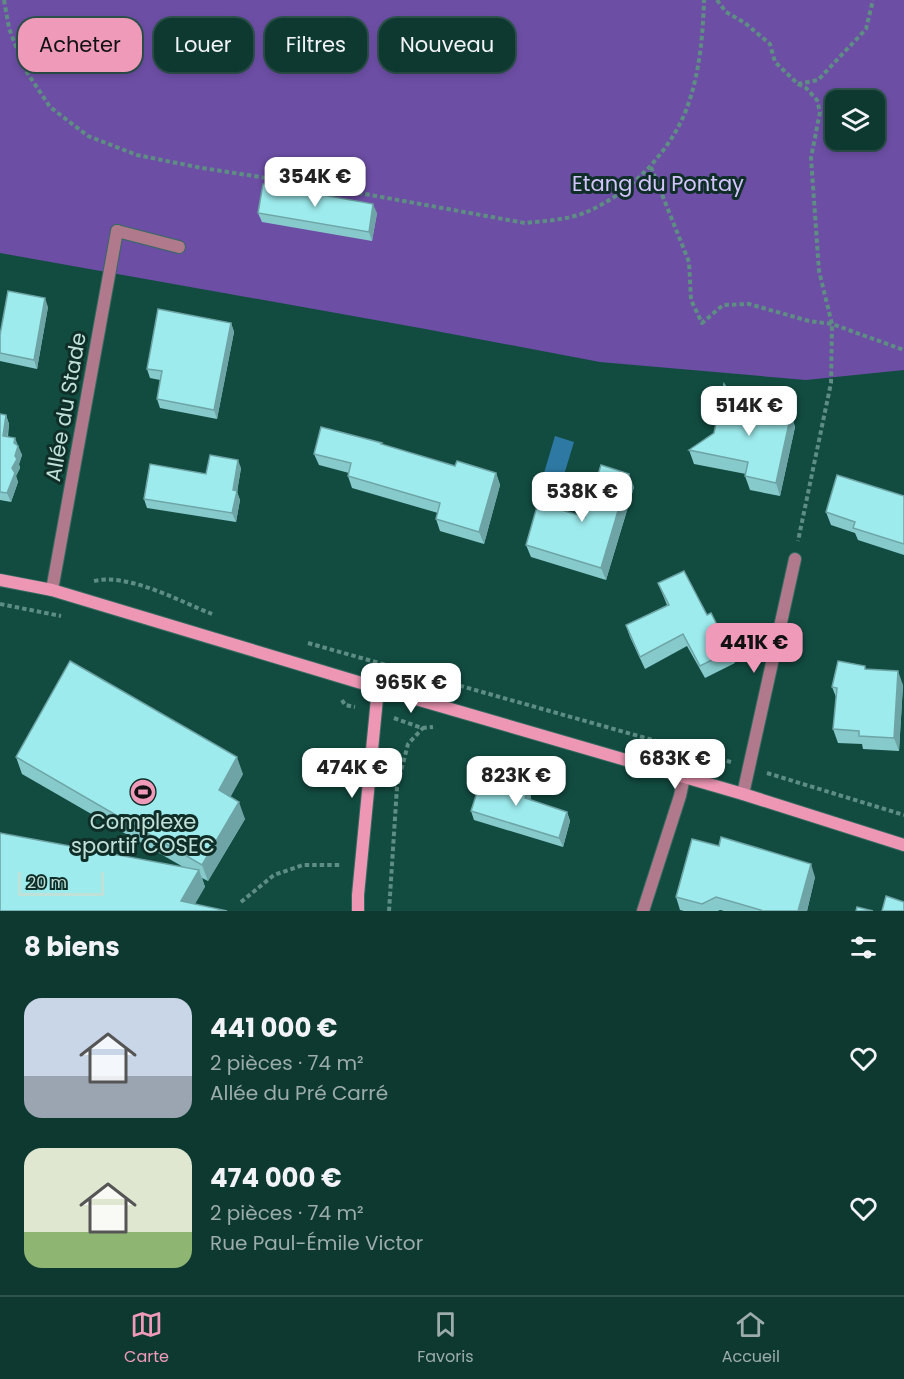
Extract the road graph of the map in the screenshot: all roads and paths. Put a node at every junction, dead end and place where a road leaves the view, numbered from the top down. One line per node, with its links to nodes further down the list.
1 (4, 0): 6 (path)
2 (704, 0): 6 (path)
3 (717, 0): 5 (path)
4 (873, 0): 5 (path)
5 (798, 84): 8 (path)
6 (651, 167): 8 (path)
7 (179, 247): 11 (street, Allée du Stade)
8 (832, 324): 9 (path); 10 (path)
9 (904, 350)
10 (795, 559): 18 (street)
11 (55, 575): 13 (street, Allée du Stade); 14 (path)
12 (0, 580): 13 (street)
13 (52, 590): 16 (street)
14 (213, 615)
15 (301, 641): 18 (path)
16 (378, 688): 17 (street); 23 (street)
17 (453, 710): 19 (street); 26 (path)
18 (749, 767): 20 (street); 21 (path)
19 (684, 777): 20 (street); 27 (street)
20 (744, 794): 22 (street)
21 (904, 815)
22 (904, 845)
23 (361, 865): 24 (path); 25 (street)
24 (242, 902)
25 (358, 911)
26 (389, 911)
27 (643, 911)

